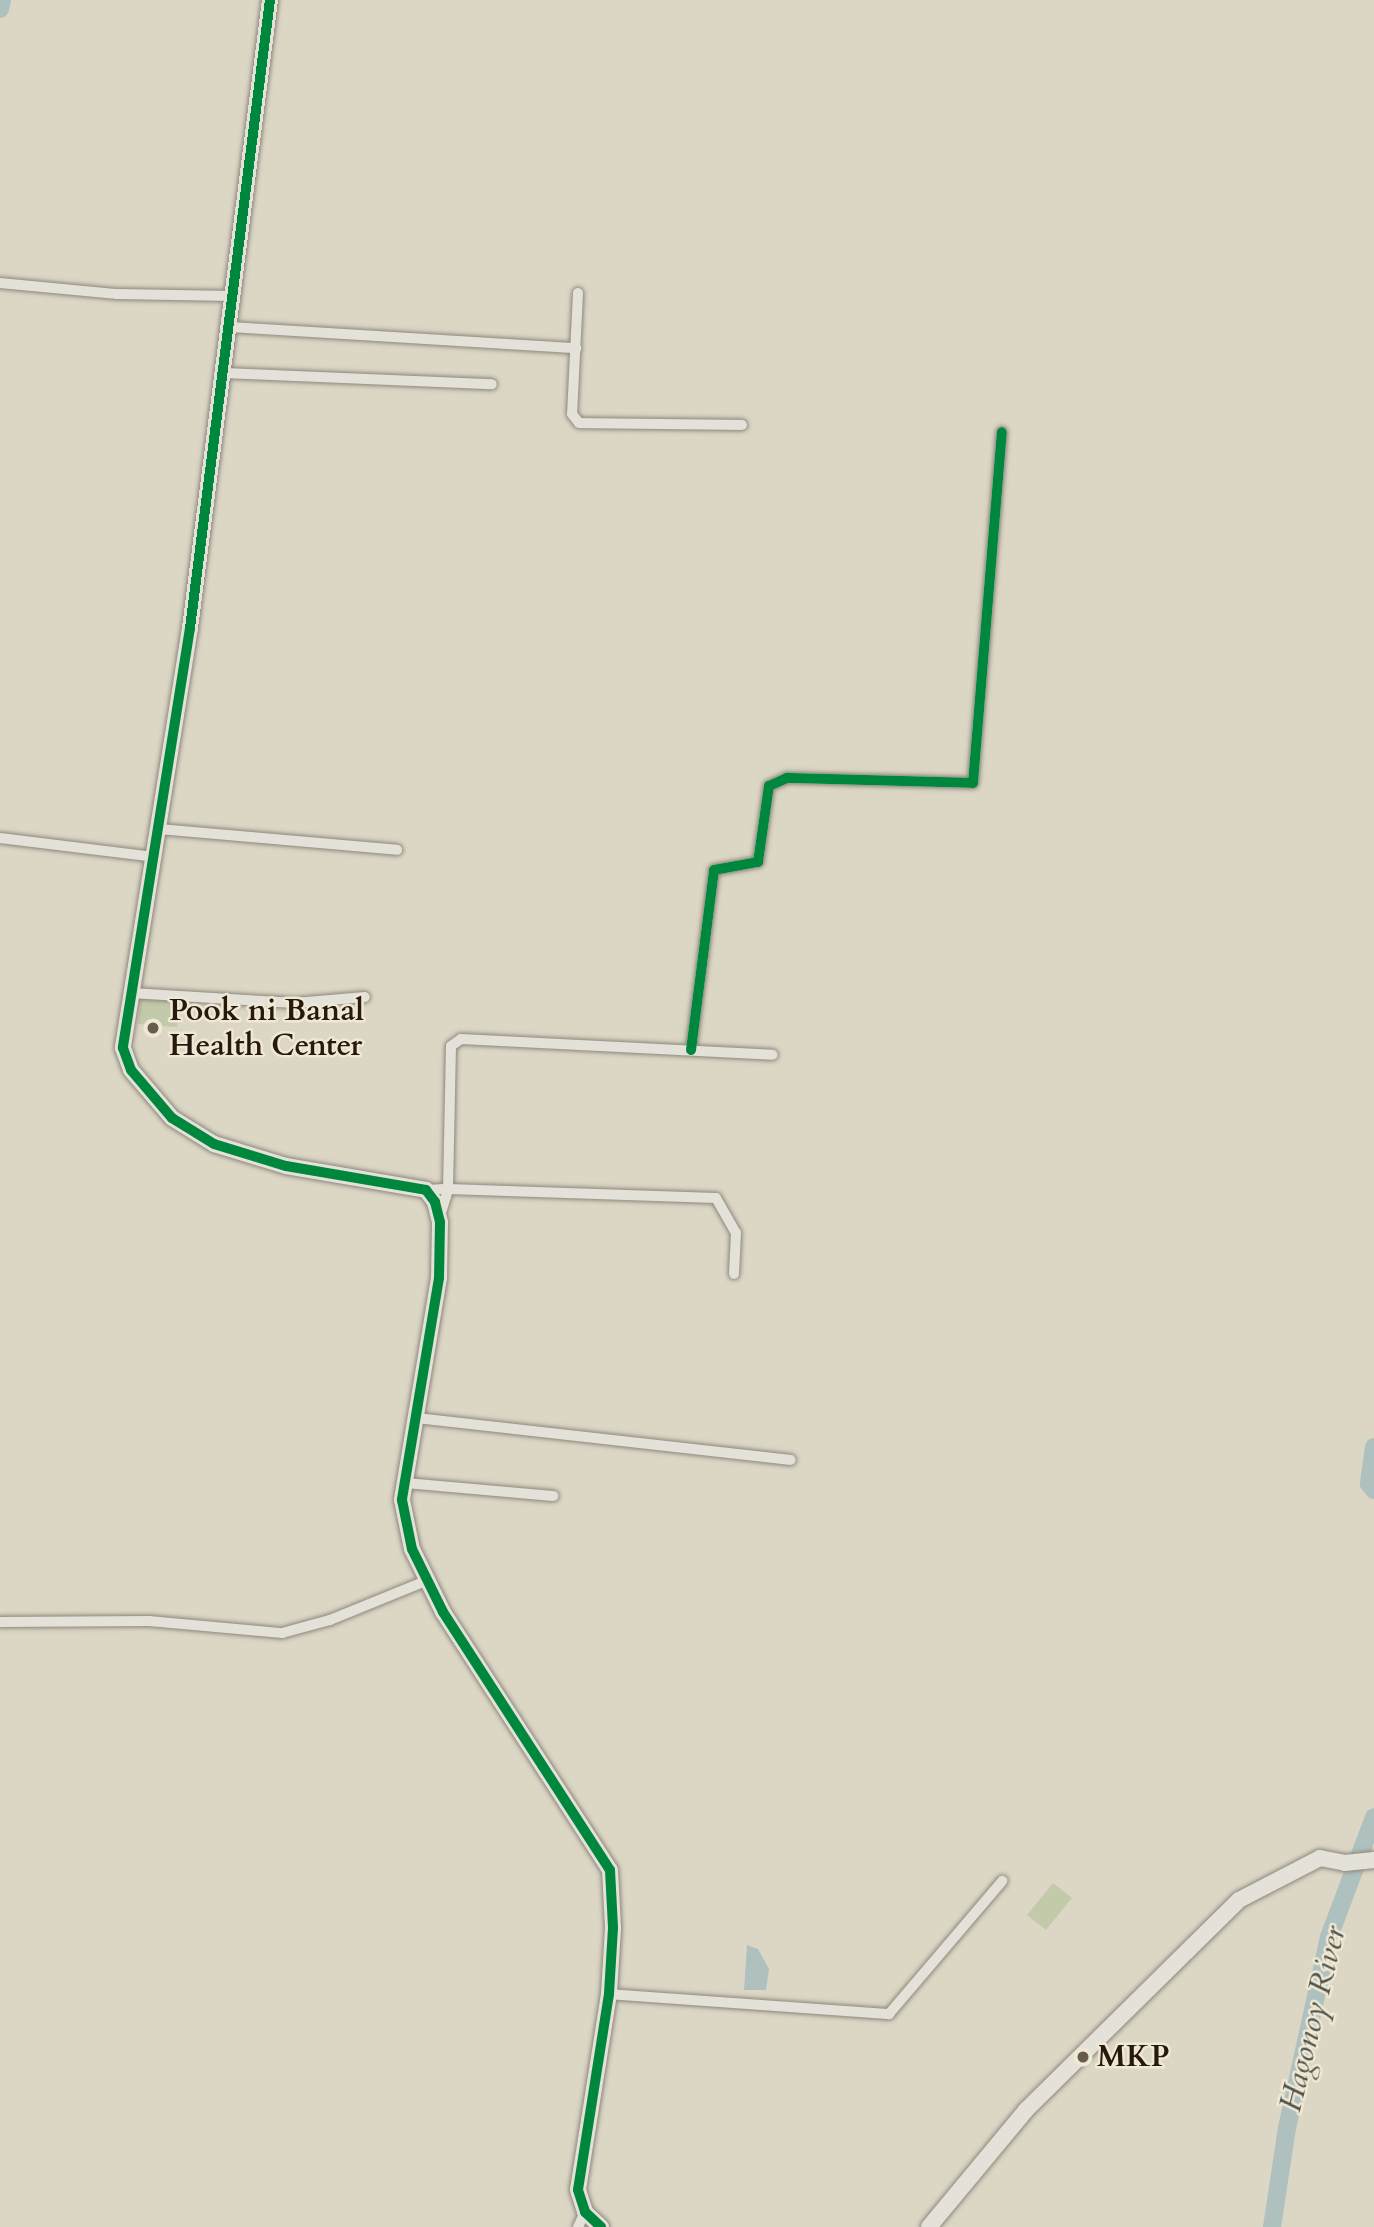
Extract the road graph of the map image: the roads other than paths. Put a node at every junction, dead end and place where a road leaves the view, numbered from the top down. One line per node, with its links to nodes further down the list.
1 (270, 0): 4 (street)
2 (0, 283): 4 (street)
3 (578, 293): 6 (street)
4 (233, 296): 5 (street)
5 (230, 327): 6 (street); 7 (street)
6 (576, 348): 9 (street)
7 (224, 373): 8 (street); 11 (street)
8 (492, 384)
9 (742, 425)
10 (1002, 432): 17 (street)
11 (159, 829): 13 (street); 14 (street)
12 (0, 838): 14 (street)
13 (397, 850)
14 (155, 857): 15 (street)
15 (131, 993): 16 (street); 20 (street)
16 (365, 997)
17 (691, 1050): 18 (street); 19 (street)
18 (774, 1055)
19 (448, 1189): 20 (street); 21 (street); 22 (street)
20 (426, 1190): 21 (street)
21 (440, 1219): 23 (street)
22 (734, 1274)
23 (417, 1418): 24 (street); 25 (street)
24 (791, 1460)
25 (405, 1483): 26 (street); 27 (street)
26 (552, 1496)
27 (428, 1580): 28 (street); 31 (street)
28 (0, 1622)
29 (1372, 1861): 35 (street)
30 (1002, 1881): 31 (street)
31 (608, 1994): 32 (street)
32 (585, 2212): 33 (street); 34 (street)
33 (578, 2227)
34 (601, 2227)
35 (929, 2227)

